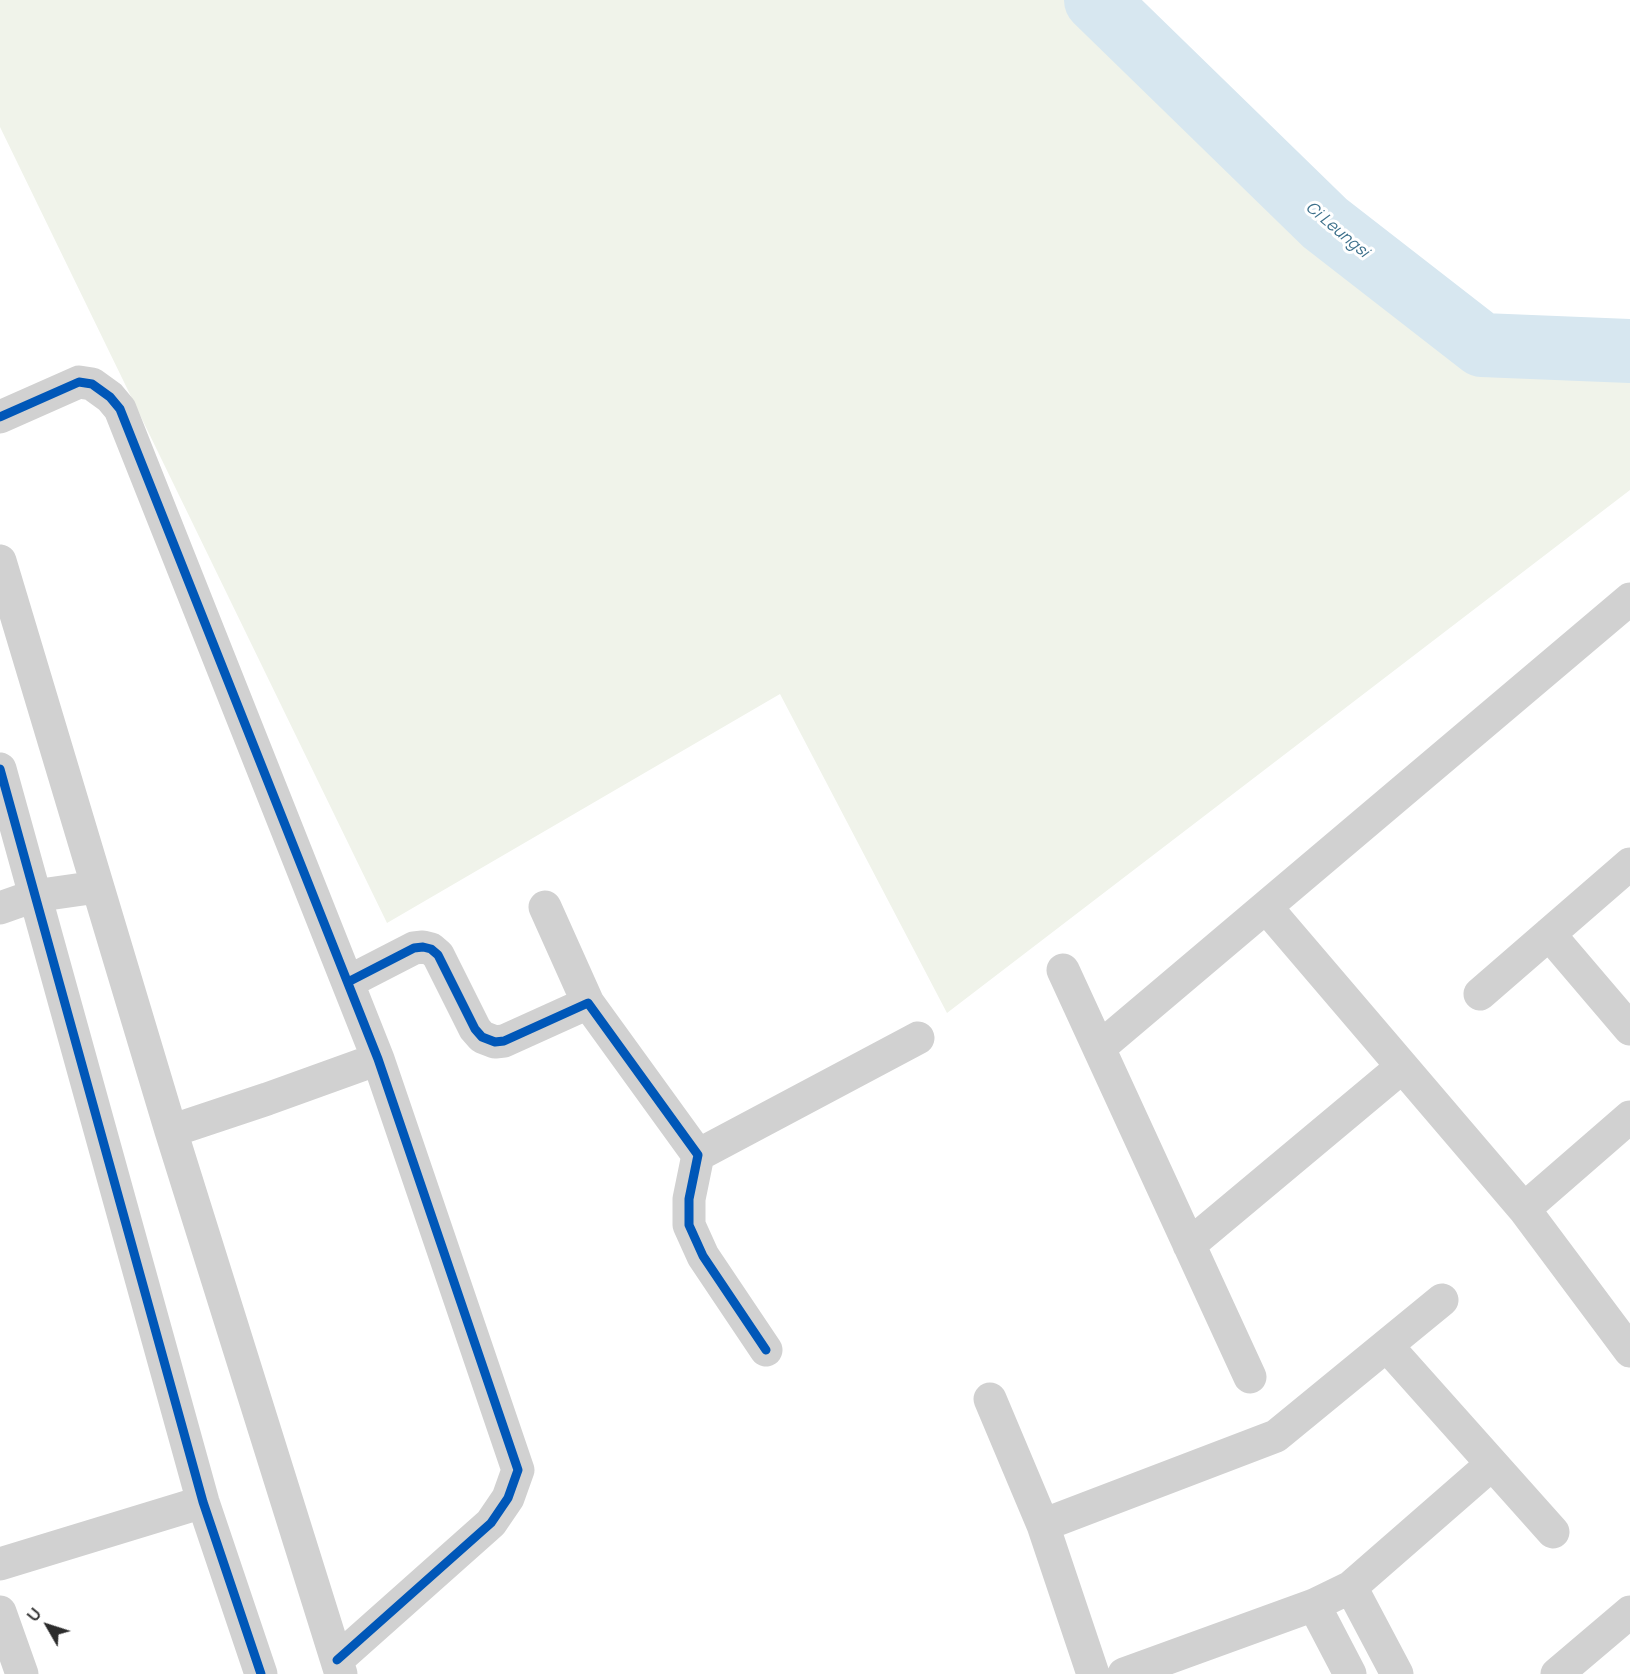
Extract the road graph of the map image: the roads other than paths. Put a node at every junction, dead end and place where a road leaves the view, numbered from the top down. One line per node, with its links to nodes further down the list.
1 (0, 417): 13 (street)
2 (0, 561): 6 (street)
3 (1630, 599): 10 (street)
4 (0, 770): 7 (street)
5 (1630, 864): 11 (street)
6 (97, 887): 7 (street); 22 (street)
7 (34, 896): 9 (street); 33 (street)
8 (545, 907): 15 (street)
9 (0, 908)
10 (1266, 908): 18 (street); 20 (street)
11 (1549, 934): 14 (street); 16 (street)
12 (1063, 970): 18 (street)
13 (348, 982): 15 (street); 19 (street)
14 (1480, 994)
15 (588, 1003): 23 (street)
16 (1630, 1029)
17 (918, 1038): 23 (street)
18 (1099, 1048): 25 (street)
19 (378, 1059): 22 (street); 41 (street)
20 (1402, 1066): 24 (street); 25 (street)
21 (1630, 1117): 24 (street)
22 (171, 1131): 41 (street)
23 (698, 1155): 28 (street)
24 (1524, 1209): 29 (street)
25 (1190, 1245): 30 (street)
26 (1442, 1300): 27 (street)
27 (1386, 1346): 32 (street); 34 (street)
28 (766, 1350)
29 (1630, 1351)
30 (1250, 1377)
31 (990, 1399): 34 (street)
32 (1492, 1464): 35 (street); 37 (street)
33 (203, 1502): 36 (street); 43 (street)
34 (1043, 1526): 44 (street)
35 (1552, 1532)
36 (0, 1564)
37 (1351, 1587): 38 (street); 47 (street)
38 (1314, 1605): 45 (street); 46 (street)
39 (0, 1612): 42 (street)
40 (1630, 1612): 48 (street)
41 (339, 1667)
42 (22, 1674)
43 (261, 1674)
44 (1093, 1674)
45 (1124, 1674)
46 (1350, 1674)
47 (1397, 1674)
48 (1557, 1674)

